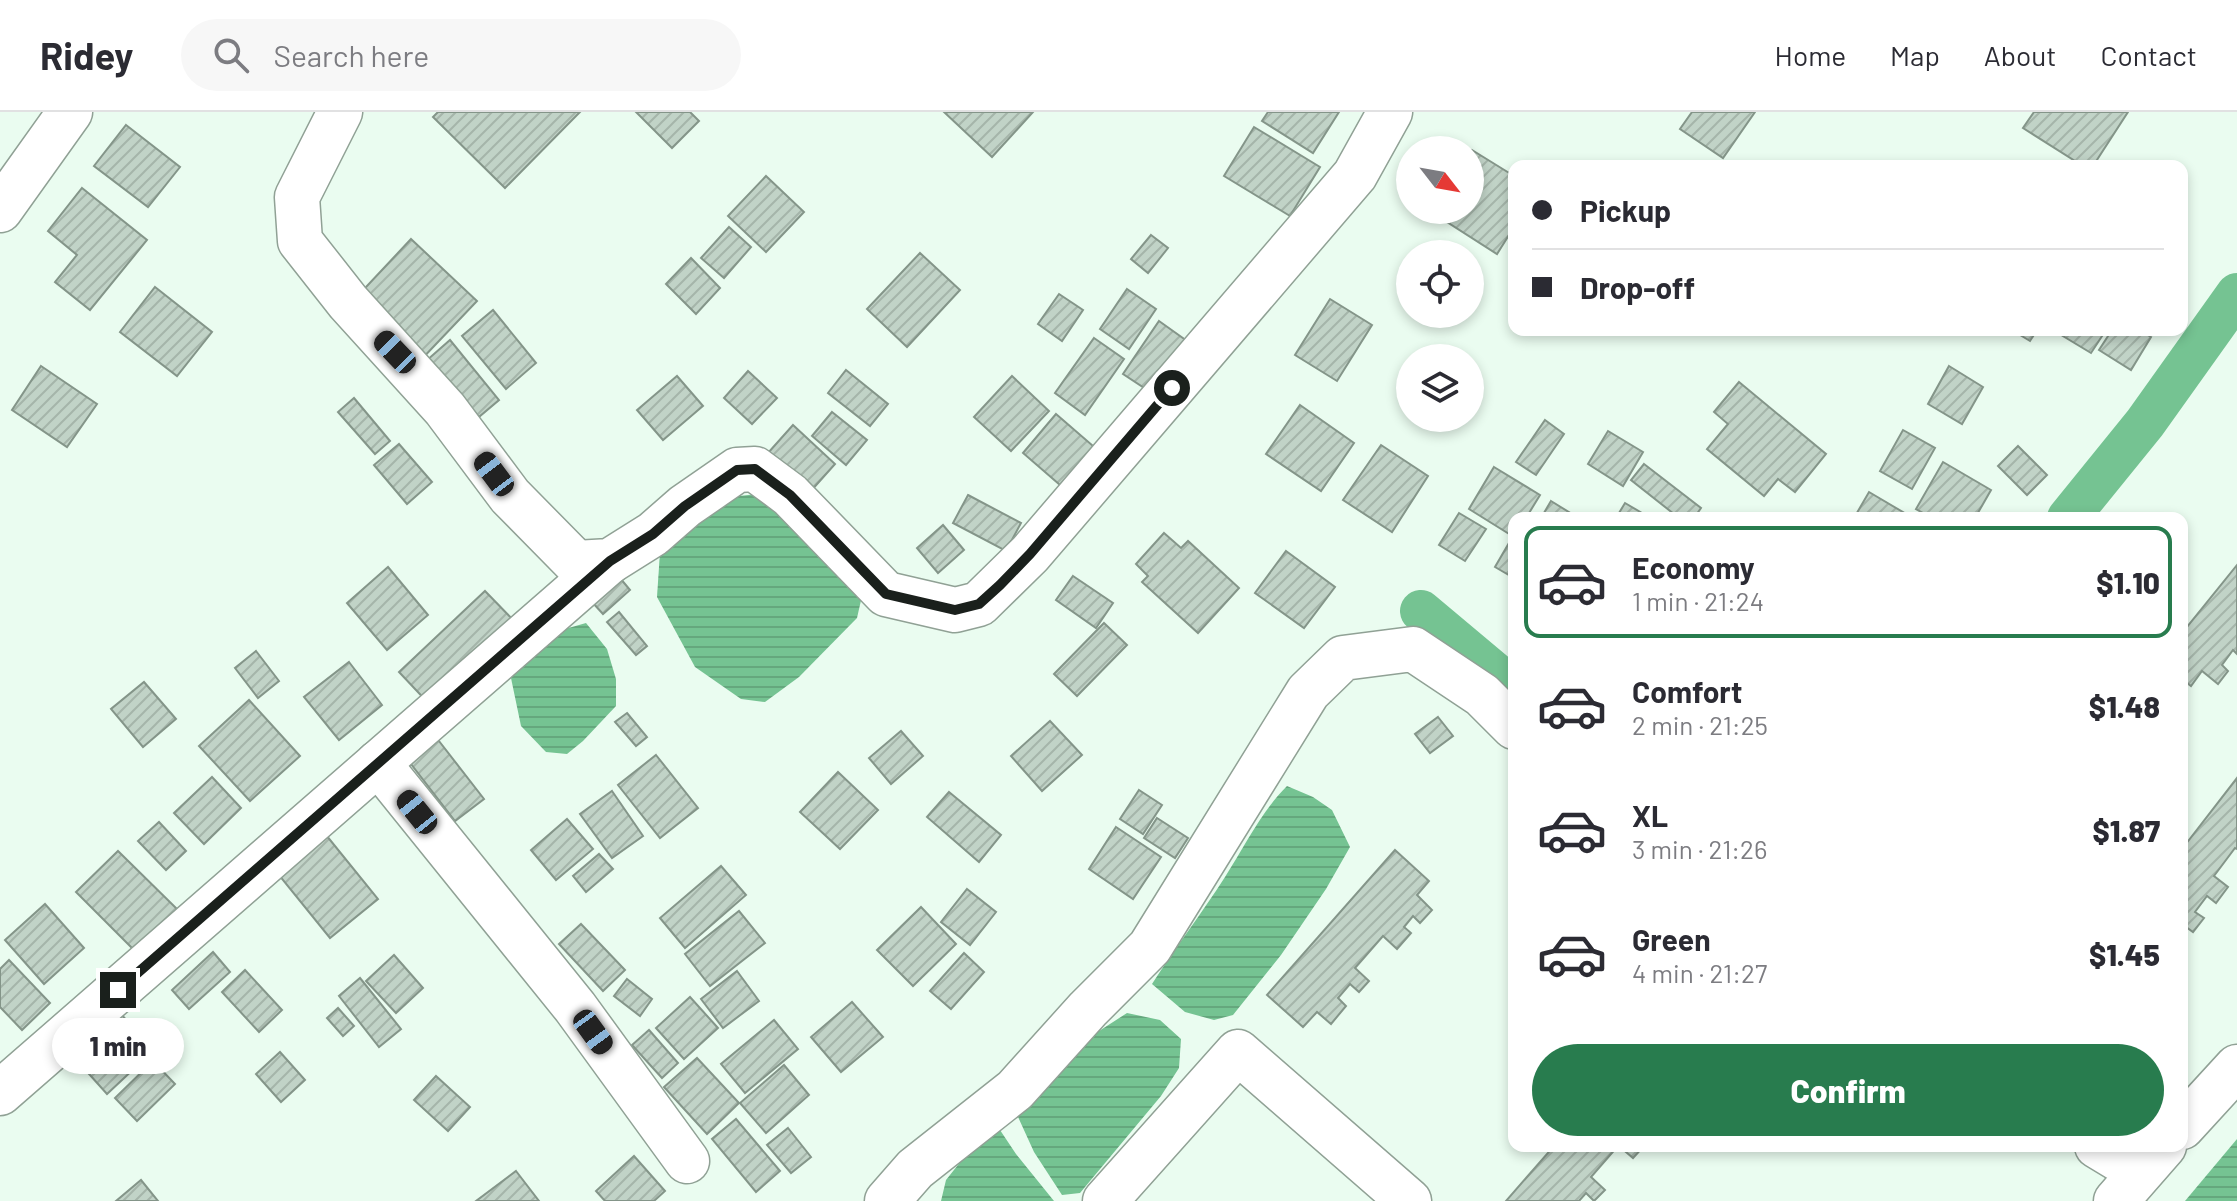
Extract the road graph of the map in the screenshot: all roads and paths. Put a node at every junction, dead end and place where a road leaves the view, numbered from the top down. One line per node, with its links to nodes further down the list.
1 (70, 112): 4 (street)
2 (340, 112): 5 (street)
3 (1390, 112): 5 (street)
4 (0, 210)
5 (610, 561): 7 (street)
6 (1508, 721): 14 (street)
7 (378, 763): 9 (street); 12 (street)
8 (2237, 1067): 10 (street)
9 (0, 1093)
10 (2188, 1120)
11 (2107, 1152): 13 (street)
12 (687, 1161)
13 (2140, 1173)
14 (887, 1201)
15 (1105, 1201): 16 (street)
16 (1409, 1201)

